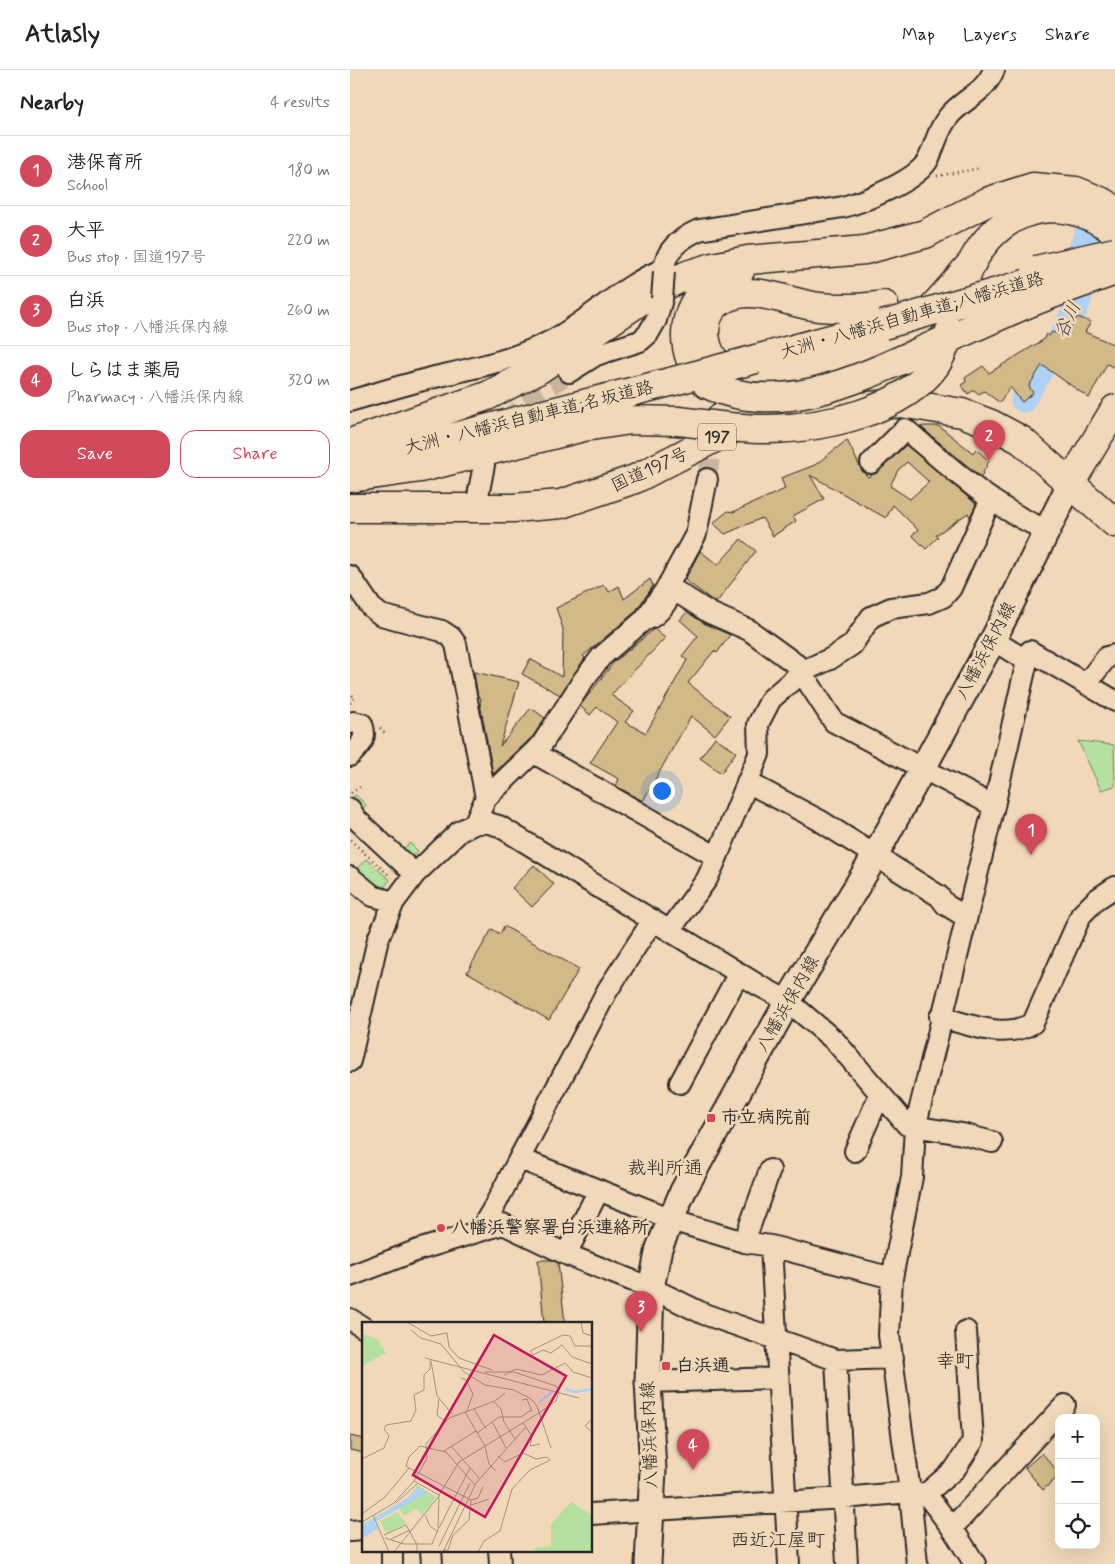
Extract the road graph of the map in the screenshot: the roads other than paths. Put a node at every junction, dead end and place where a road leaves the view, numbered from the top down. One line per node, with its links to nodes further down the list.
1 (994, 70): 8 (street)
2 (1115, 211): 6 (highway)
3 (1115, 232): 7 (highway)
4 (1115, 252): 10 (highway, bridge)
5 (1115, 257): 10 (highway, 大洲・八幡浜自動車道;八幡浜道路, bridge)
6 (766, 259): 12 (highway); 17 (highway)
7 (970, 265): 10 (highway); 21 (highway, bridge)
8 (664, 270): 11 (street, bridge); 13 (street)
9 (1115, 271): 12 (highway, bridge)
10 (883, 315): 12 (highway, 大洲・八幡浜自動車道;八幡浜道路, bridge)
11 (569, 372)
12 (708, 378): 19 (highway, 大洲・八幡浜自動車道;名坂道路, bridge)
13 (350, 401)
14 (1115, 409): 23 (highway)
15 (717, 416): 16 (street)
16 (768, 416): 23 (highway, 国道197号 / 197); 25 (highway, 国道197号 / 197)
17 (350, 443)
18 (871, 463): 24 (street)
19 (350, 464)
20 (484, 465): 25 (street)
21 (350, 478)
22 (708, 479): 30 (street)
23 (1071, 482): 27 (highway, 197); 28 (main road, 八幡浜保内線)
24 (991, 499): 28 (street); 34 (street)
25 (476, 506): 26 (highway, 国道197号 / 197)
26 (350, 508)
27 (1115, 523)
28 (1047, 530): 31 (main road, 八幡浜保内線)
29 (350, 576): 42 (street)
30 (644, 620): 34 (street); 38 (street)
31 (993, 640): 33 (street); 40 (main road, 八幡浜保内線)
32 (1115, 655): 35 (street)
33 (1028, 661): 35 (street); 43 (street)
34 (803, 671): 40 (street); 41 (street)
35 (1086, 684): 36 (street)
36 (1115, 701)
37 (350, 723): 39 (street)
38 (534, 753): 42 (street); 48 (street)
39 (350, 756)
40 (923, 768): 43 (street); 47 (main road, 八幡浜保内線)
41 (747, 782): 47 (street); 48 (street)
42 (486, 798): 45 (street)
43 (994, 806): 52 (street)
44 (350, 808): 50 (street)
45 (474, 824): 50 (street); 53 (street)
46 (350, 828): 50 (street)
47 (875, 856): 52 (street); 56 (main road, 八幡浜保内線)
48 (717, 858): 53 (street)
49 (350, 877): 50 (street)
50 (405, 886): 55 (street)
51 (1115, 887): 57 (street)
52 (966, 917): 57 (street)
53 (661, 925): 54 (street); 64 (street)
54 (739, 973): 56 (street); 59 (street)
55 (359, 986): 58 (street)
56 (788, 1001): 60 (street); 67 (main road, 八幡浜保内線)
57 (940, 1017): 61 (street)
58 (350, 1061)
59 (680, 1083)
60 (880, 1094): 61 (street); 63 (street)
61 (915, 1128): 62 (street); 73 (street)
62 (992, 1142)
63 (855, 1151)
64 (520, 1159): 66 (street); 68 (street)
65 (770, 1170): 69 (street)
66 (599, 1190): 67 (street); 71 (street)
67 (671, 1219): 69 (street); 74 (main road, 八幡浜保内線)
68 (481, 1229): 71 (street); 72 (street)
69 (744, 1242): 70 (street)
70 (771, 1246): 73 (street); 78 (street)
71 (566, 1254): 74 (street)
72 (350, 1276)
73 (892, 1278): 79 (street)
74 (651, 1288): 78 (street); 82 (main road, 八幡浜保内線)
75 (350, 1319): 76 (street)
76 (362, 1327)
77 (966, 1331): 84 (street)
78 (776, 1339): 80 (street); 81 (street)
79 (893, 1358): 80 (street); 84 (street)
80 (836, 1360): 85 (street)
81 (778, 1378): 82 (street); 86 (street)
82 (648, 1382): 87 (main road, 八幡浜保内線)
83 (1065, 1405): 89 (street)
84 (918, 1493): 85 (street); 89 (street); 93 (street)
85 (844, 1498): 86 (street); 92 (street)
86 (786, 1501): 87 (street); 91 (street)
87 (651, 1509): 88 (street); 90 (main road, 八幡浜保内線)
88 (592, 1514)
89 (952, 1528): 94 (street)
90 (648, 1564)
91 (789, 1564)
92 (847, 1564)
93 (916, 1564)
94 (975, 1564)

